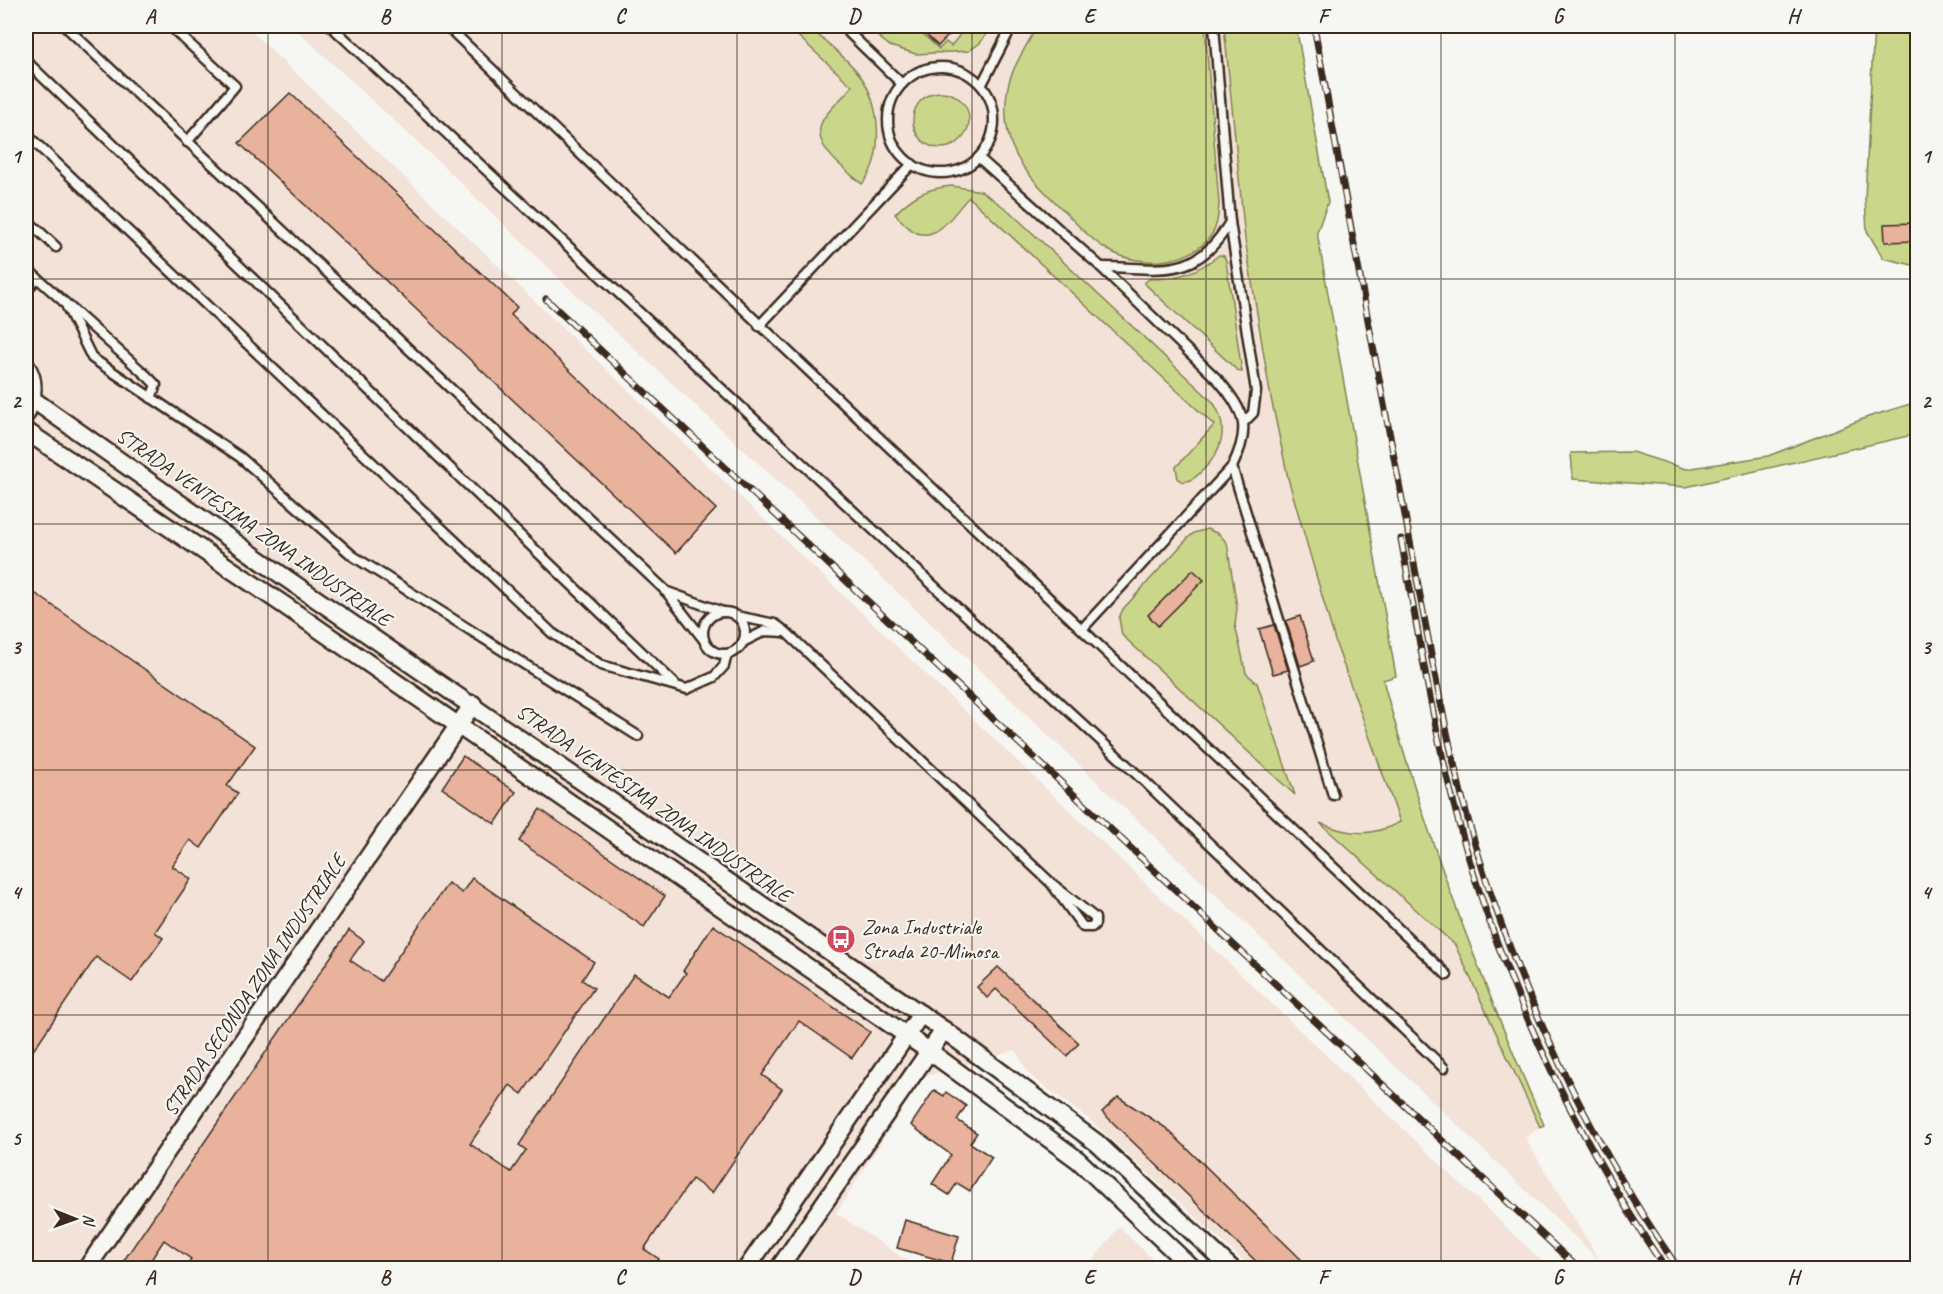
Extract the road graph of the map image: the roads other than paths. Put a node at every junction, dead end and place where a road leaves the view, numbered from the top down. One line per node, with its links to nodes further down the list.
1 (65, 26): 12 (lane)
2 (170, 26): 12 (lane)
3 (331, 26): 53 (lane)
4 (447, 26): 23 (lane)
5 (842, 26): 9 (lane)
6 (1012, 26): 10 (lane)
7 (1214, 26): 16 (lane)
8 (26, 61): 38 (lane)
9 (902, 84): 10 (lane); 14 (lane)
10 (982, 84): 13 (lane)
11 (26, 134): 38 (lane)
12 (187, 142): 30 (lane)
13 (979, 158): 14 (lane); 18 (lane)
14 (912, 164): 23 (lane)
15 (26, 219): 17 (lane)
16 (1230, 222): 18 (lane); 27 (lane)
17 (56, 247)
18 (1101, 267): 27 (lane)
19 (26, 268): 20 (lane)
20 (37, 278): 21 (lane); 22 (lane)
21 (26, 291)
22 (65, 303): 25 (lane); 25 (lane)
23 (759, 326): 33 (lane)
24 (26, 366): 26 (street)
25 (151, 398): 41 (lane)
26 (29, 407): 39 (street, STRADA VENTESIMA ZONA INDUSTRIALE)
27 (1244, 423): 29 (lane)
28 (26, 431): 40 (street)
29 (1232, 467): 33 (lane); 42 (lane)
30 (665, 590): 31 (lane); 35 (lane)
31 (723, 612): 32 (lane); 35 (lane)
32 (736, 616): 34 (lane); 36 (lane)
33 (1083, 628): 48 (lane)
34 (786, 632): 36 (lane); 44 (lane)
35 (704, 640): 37 (lane)
36 (743, 642): 37 (lane)
37 (727, 654): 38 (lane)
38 (676, 685)
39 (473, 704): 40 (street, STRADA SECONDA ZONA INDUSTRIALE); 43 (street, STRADA VENTESIMA ZONA INDUSTRIALE)
40 (458, 727): 45 (street); 60 (street, STRADA SECONDA ZONA INDUSTRIALE)
41 (638, 736)
42 (1333, 795)
43 (720, 875): 45 (street); 46 (street, STRADA VENTESIMA ZONA INDUSTRIALE)
44 (1051, 883): 44 (lane)
45 (705, 897): 47 (street)
46 (819, 944): 47 (street); 49 (street, STRADA VENTESIMA ZONA INDUSTRIALE)
47 (804, 965): 51 (street)
48 (1447, 975)
49 (921, 1014): 50 (street, STRADA VENTESIMA ZONA INDUSTRIALE); 51 (street)
50 (944, 1030): 52 (street); 57 (street, STRADA VENTESIMA ZONA INDUSTRIALE)
51 (906, 1035): 52 (street); 54 (street)
52 (929, 1051): 55 (street); 59 (street)
53 (1444, 1068)
54 (862, 1100): 55 (street); 56 (street)
55 (884, 1116): 58 (street)
56 (775, 1228): 58 (street); 61 (street)
57 (1197, 1237): 59 (street); 64 (street, STRADA VENTESIMA ZONA INDUSTRIALE)
58 (797, 1243): 62 (street)
59 (1179, 1257): 63 (street)
60 (87, 1269)
61 (747, 1269)
62 (779, 1269)
63 (1192, 1269)
64 (1231, 1269)

